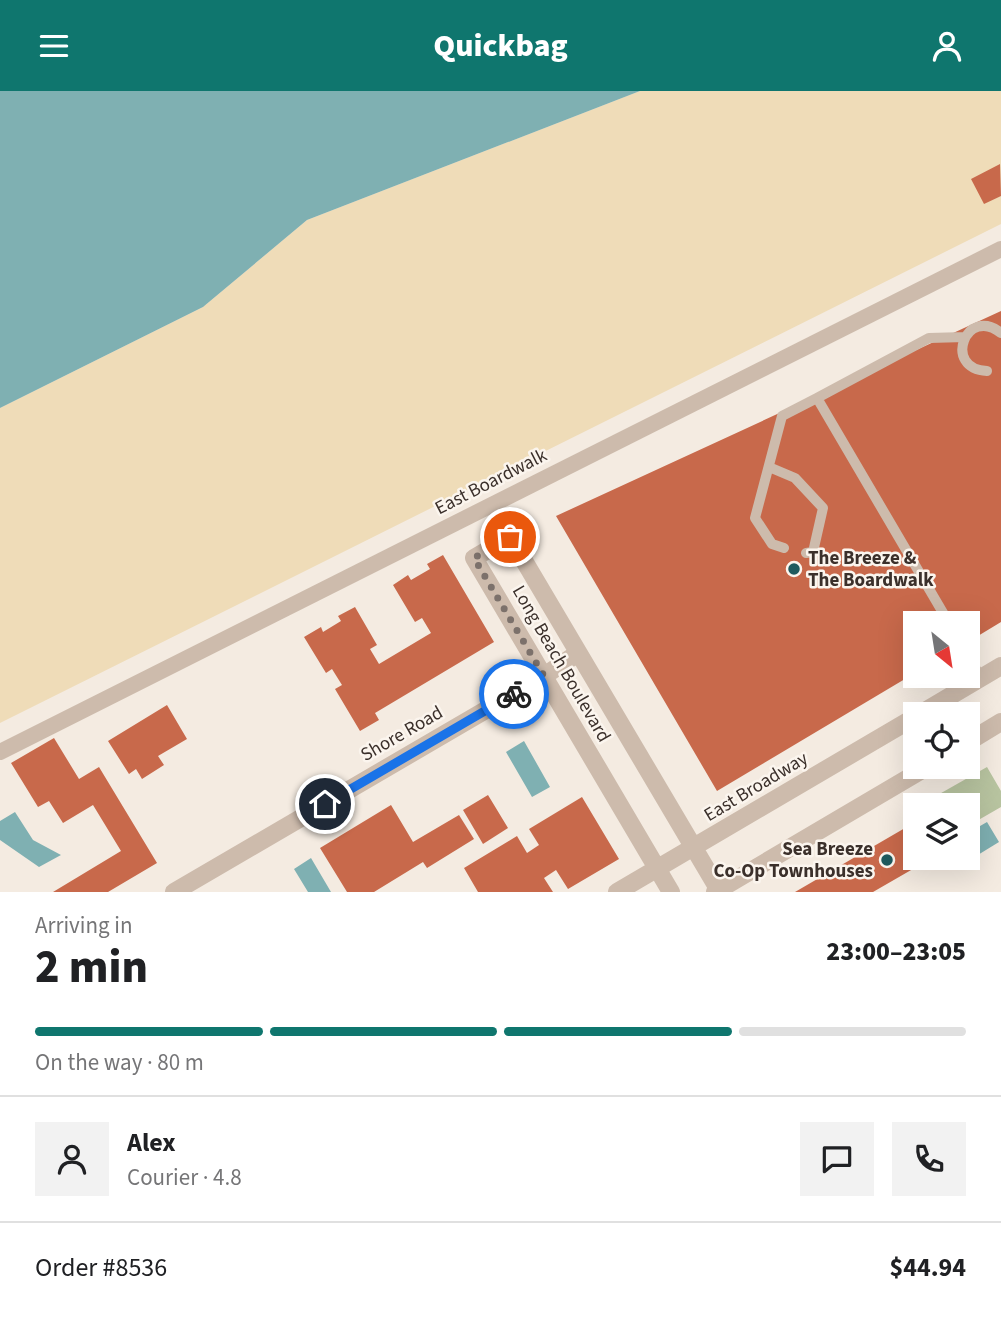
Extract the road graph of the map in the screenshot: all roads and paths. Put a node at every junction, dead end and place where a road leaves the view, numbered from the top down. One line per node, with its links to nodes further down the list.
1 (1001, 249): 18 (street, East Boardwalk)
2 (1001, 333): 3 (lane)
3 (965, 337): 4 (lane); 5 (lane)
4 (987, 371)
5 (817, 398): 6 (lane); 9 (lane)
6 (769, 467): 7 (lane); 8 (lane)
7 (784, 548)
8 (806, 553)
9 (942, 611)
10 (578, 653): 12 (street, Shore Road); 12 (street, Long Beach Boulevard); 20 (street, Long Beach Boulevard)
11 (1001, 666): 13 (street)
12 (544, 676): 21 (street, Long Beach Boulevard); 23 (street, Shore Road)
13 (981, 678): 14 (street)
14 (940, 702)
15 (1001, 722): 17 (street)
16 (903, 724): 20 (street, East Broadway)
17 (980, 735)
18 (0, 752)
19 (907, 779): 22 (street)
20 (694, 848): 21 (street, East Broadway); 22 (street, Long Beach Boulevard)
21 (657, 868): 24 (street, East Broadway); 25 (street, Long Beach Boulevard)
22 (718, 891)
23 (174, 892)
24 (617, 892)
25 (671, 892)

